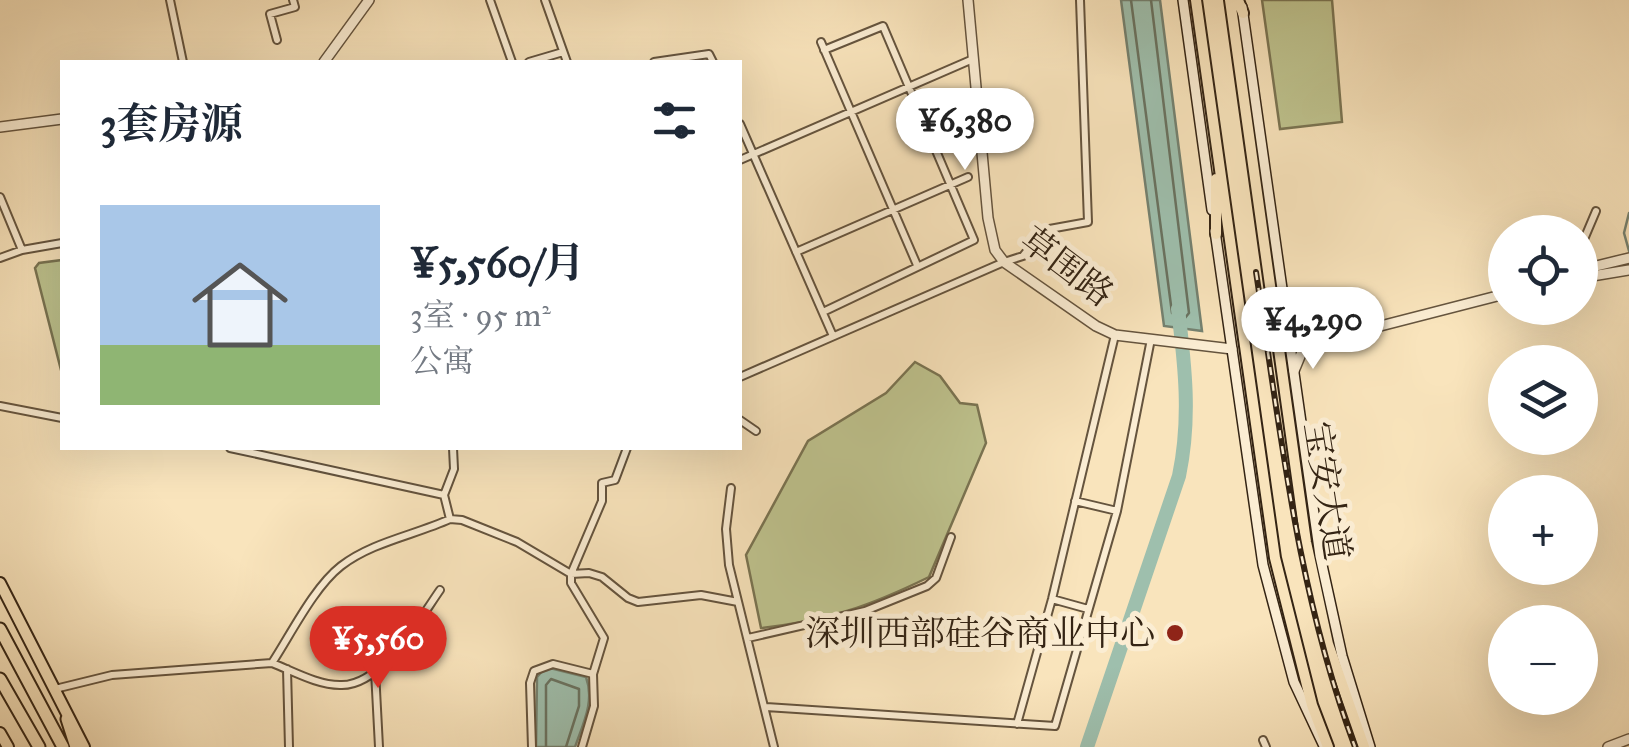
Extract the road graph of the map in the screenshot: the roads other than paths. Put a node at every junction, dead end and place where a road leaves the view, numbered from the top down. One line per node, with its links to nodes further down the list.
1 (170, 0): 16 (street)
2 (294, 0): 13 (street)
3 (370, 0): 17 (main road)
4 (490, 0): 18 (street)
5 (545, 0): 14 (street)
6 (968, 0): 15 (main road, 草围路)
7 (1080, 0): 43 (street)
8 (1184, 0): 37 (main road)
9 (1196, 0): 28 (main road, 宝安大道)
10 (1230, 0): 102 (main road, 宝安大道)
11 (1240, 0): 12 (main road)
12 (1244, 14): 51 (main road)
13 (278, 40)
14 (563, 52): 19 (street); 20 (street)
15 (974, 58): 23 (street); 43 (main road, 草围路)
16 (183, 60)
17 (325, 60)
18 (511, 60)
19 (536, 60)
20 (567, 60)
21 (668, 60): 22 (street)
22 (712, 60)
23 (909, 87): 24 (street); 24 (street); 32 (street)
24 (851, 112): 29 (street); 34 (street)
25 (60, 119): 26 (main road)
26 (0, 127)
27 (742, 129): 29 (street)
28 (1216, 144): 37 (main road); 101 (main road, 宝安大道)
29 (753, 154): 30 (street); 40 (street)
30 (742, 159)
31 (968, 177): 32 (street)
32 (950, 185): 34 (street); 44 (street)
33 (0, 197): 39 (street)
34 (894, 210): 40 (street); 44 (street)
35 (1596, 211): 36 (street)
36 (1594, 215)
37 (1216, 234): 56 (main road)
38 (60, 243): 39 (street)
39 (22, 250): 41 (street)
40 (796, 252): 50 (street)
41 (0, 258)
42 (1629, 258): 46 (main road)
43 (1004, 262): 52 (main road, 草围路); 53 (street)
44 (918, 265): 50 (street)
45 (1598, 269): 46 (main road)
46 (1602, 269): 47 (main road); 48 (main road)
47 (1629, 270)
48 (1598, 271)
49 (1488, 298): 55 (main road)
50 (823, 312): 53 (street)
51 (1286, 322): 55 (main road); 57 (main road)
52 (1116, 335): 54 (main road, 草围路); 68 (street)
53 (834, 336): 58 (street)
54 (1151, 339): 56 (main road, 草围路); 69 (street)
55 (1322, 341): 57 (main road)
56 (1232, 349): 101 (main road)
57 (1294, 375): 102 (main road)
58 (742, 376)
59 (0, 406): 60 (street)
60 (60, 418)
61 (742, 421): 62 (street)
62 (756, 431)
63 (239, 450): 67 (street)
64 (453, 450): 67 (street)
65 (626, 450): 72 (street)
66 (731, 488): 76 (street)
67 (444, 495): 70 (street)
68 (1076, 501): 69 (street); 75 (street)
69 (1117, 511): 77 (street)
70 (450, 519): 72 (street); 80 (street)
71 (952, 537): 79 (street)
72 (571, 574): 76 (street); 83 (street)
73 (0, 583): 85 (main road)
74 (440, 590): 82 (street)
75 (1052, 598): 77 (street); 88 (street)
76 (738, 602): 79 (street)
77 (1088, 609): 88 (street)
78 (0, 629): 93 (highway)
79 (748, 638): 86 (street)
80 (272, 663): 81 (street); 85 (street)
81 (287, 669): 82 (street); 96 (street)
82 (375, 671): 97 (street)
83 (593, 674): 98 (street); 99 (street)
84 (0, 679): 92 (highway)
85 (52, 689): 87 (main road)
86 (766, 708): 88 (street); 100 (street)
87 (67, 718): 94 (highway); 95 (main road)
88 (1018, 724)
89 (0, 732): 91 (main road)
90 (1629, 739): 103 (main road)
91 (8, 747)
92 (39, 747)
93 (63, 747)
94 (76, 747)
95 (84, 747)
96 (289, 747)
97 (379, 747)
98 (532, 747)
99 (582, 747)
100 (774, 747)
101 (1326, 747)
102 (1367, 747)
103 (1608, 747)

